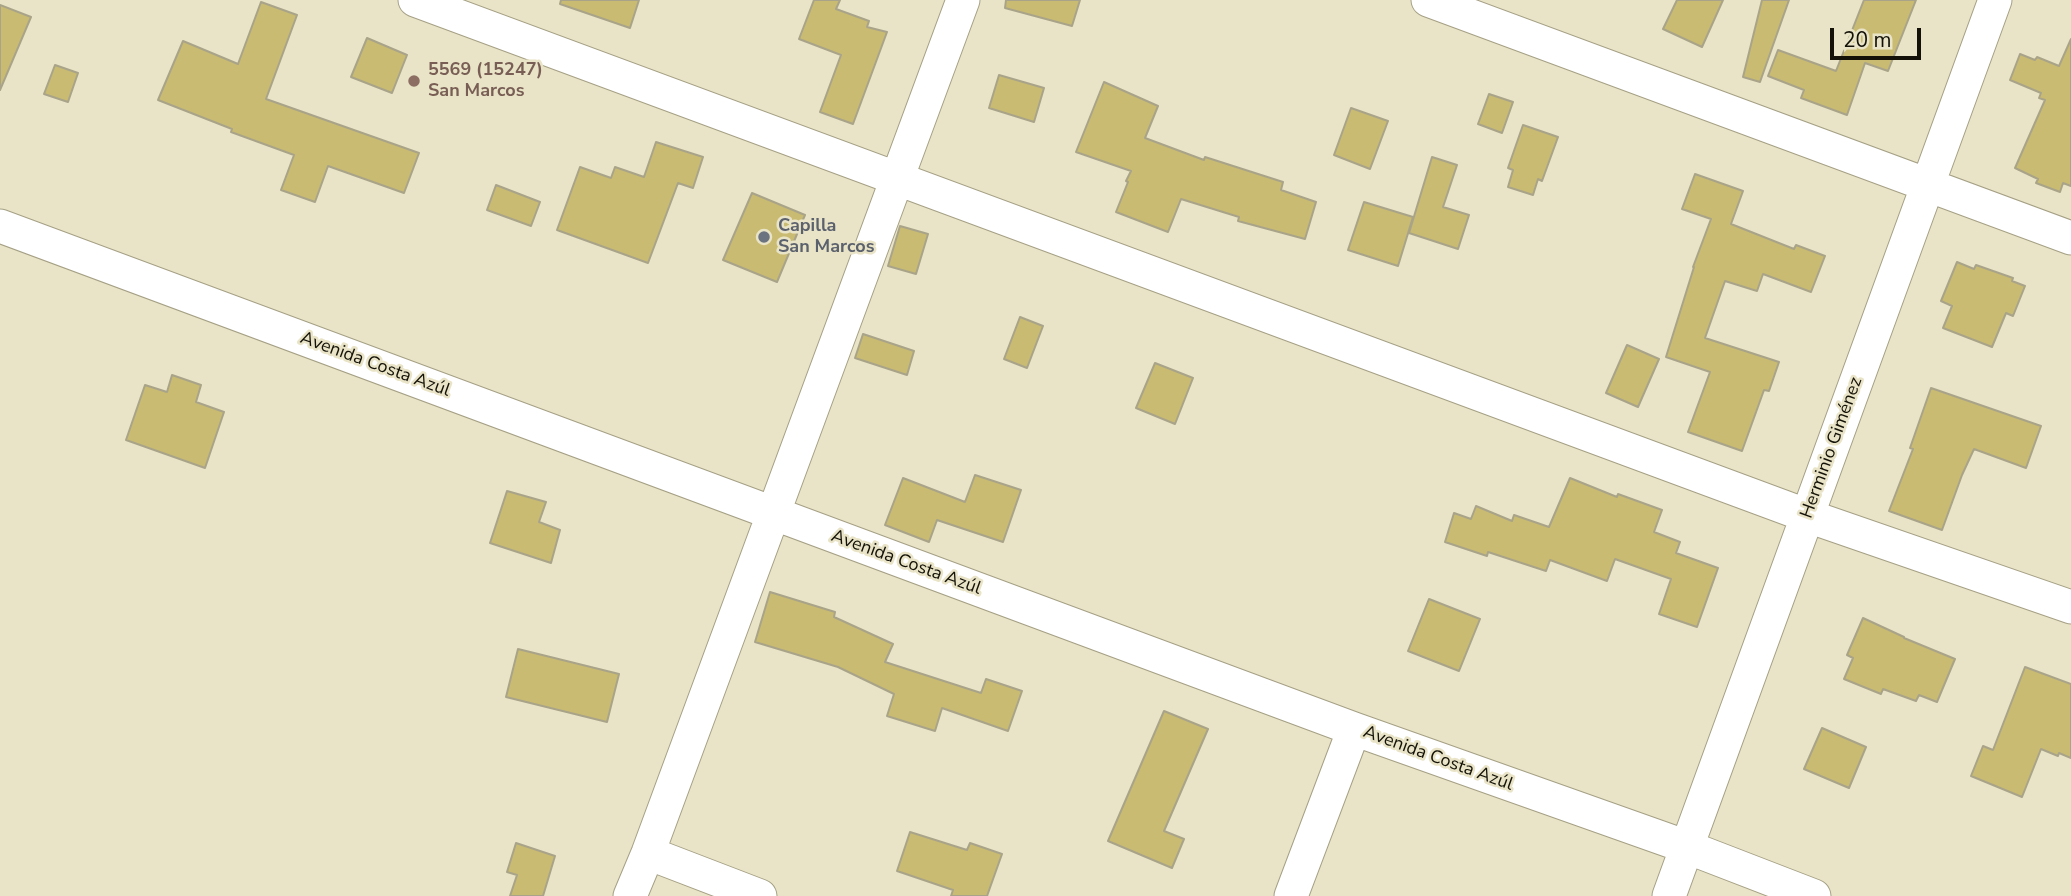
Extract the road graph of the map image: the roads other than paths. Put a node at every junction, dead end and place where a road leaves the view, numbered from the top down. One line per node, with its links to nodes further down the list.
1 (415, 0): 5 (street)
2 (964, 0): 5 (street)
3 (1428, 0): 6 (street)
4 (1995, 0): 6 (street, Herminio Giménez)
5 (898, 178): 9 (street); 10 (street)
6 (1928, 185): 8 (street); 10 (street, Herminio Giménez)
7 (0, 226): 9 (street, Avenida Costa Azúl)
8 (2071, 238)
9 (774, 513): 12 (street, Avenida Costa Azúl); 14 (street)
10 (1808, 516): 11 (street); 13 (street, Herminio Giménez)
11 (2071, 607)
12 (1354, 729): 13 (street, Avenida Costa Azúl); 17 (street)
13 (1687, 847): 18 (street, Herminio Giménez); 19 (street, Avenida Costa Azúl)
14 (648, 853): 15 (street); 16 (street)
15 (630, 896)
16 (760, 896)
17 (1291, 896)
18 (1669, 896)
19 (1814, 896)

